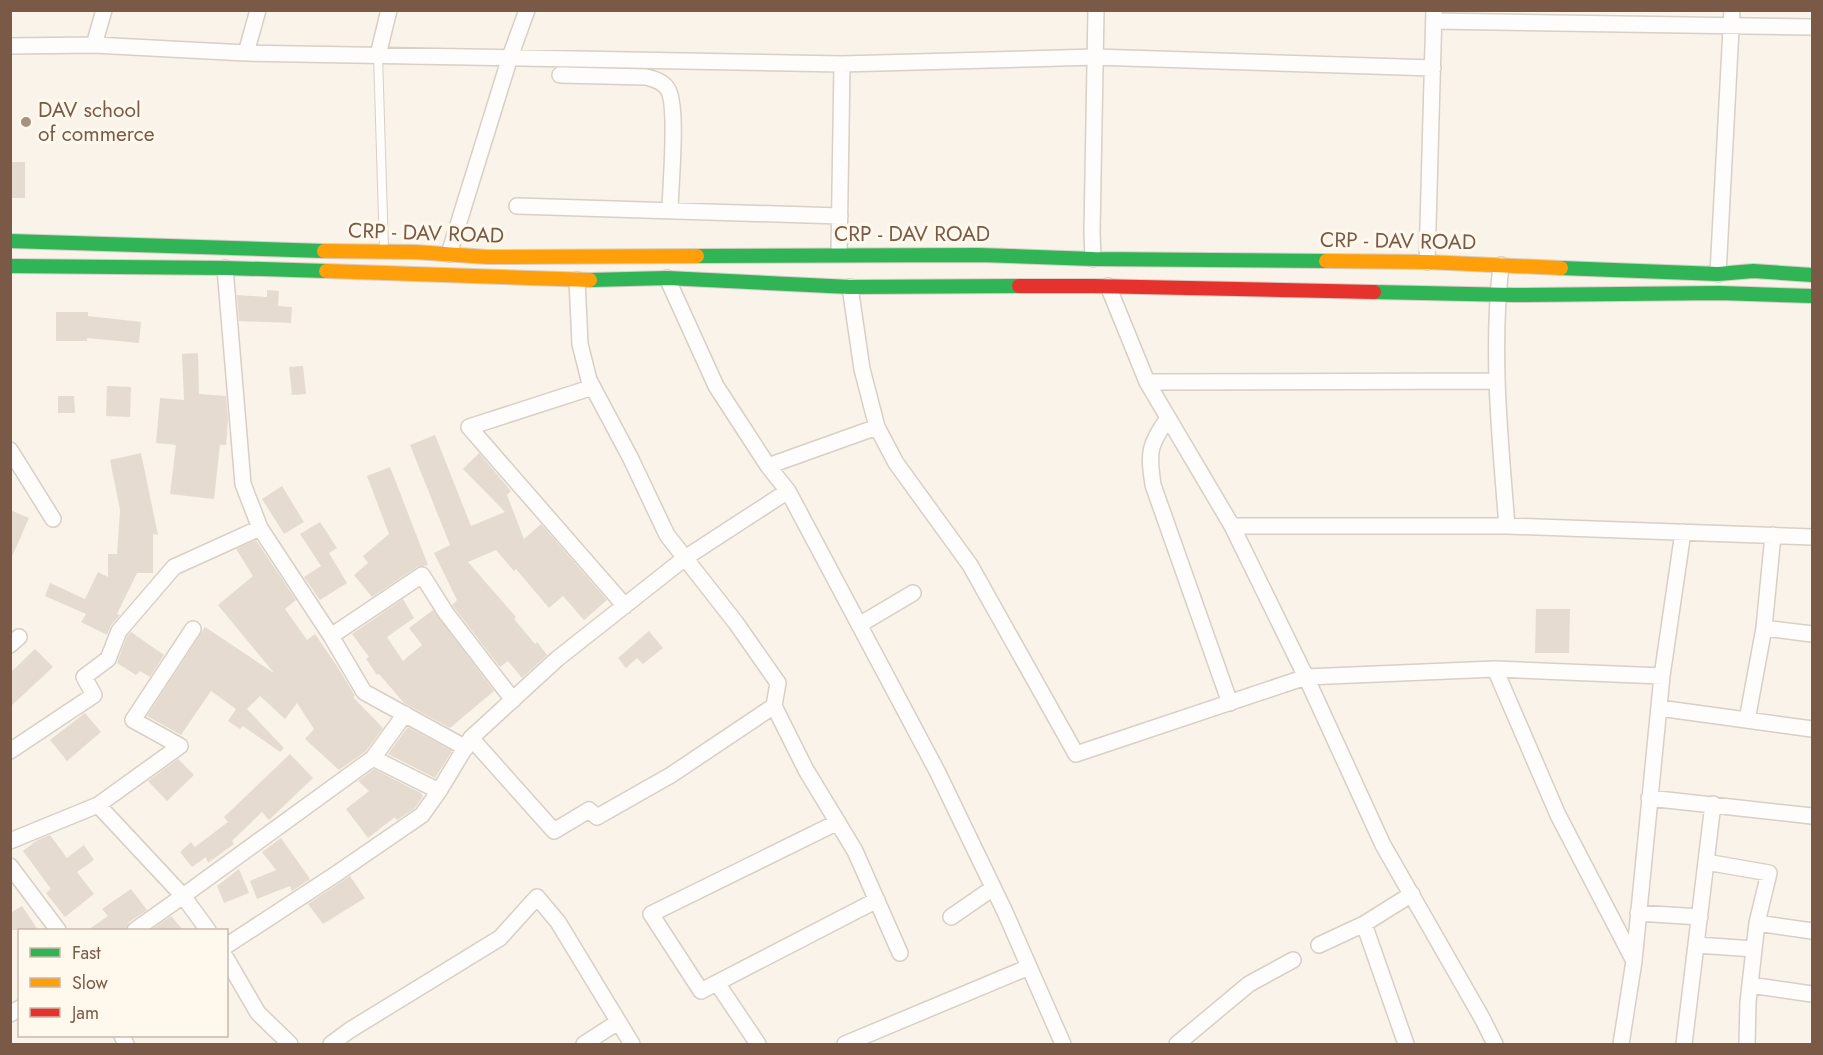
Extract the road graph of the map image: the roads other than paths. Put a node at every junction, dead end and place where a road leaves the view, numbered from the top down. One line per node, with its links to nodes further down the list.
1 (104, 10): 9 (street)
2 (258, 10): 11 (street)
3 (389, 10): 12 (street)
4 (527, 10): 13 (street)
5 (1096, 10): 14 (street)
6 (1434, 16): 7 (street); 16 (street)
7 (1732, 18): 8 (street); 31 (street)
8 (1812, 27)
9 (94, 45): 10 (street); 11 (street)
10 (10, 46)
11 (246, 53): 12 (street)
12 (378, 55): 13 (street); 22 (lane)
13 (510, 57): 15 (street); 23 (street)
14 (1095, 57): 15 (street); 16 (street); 25 (street)
15 (842, 64): 20 (street)
16 (1433, 68): 26 (street)
17 (560, 75): 19 (street)
18 (517, 206): 19 (street)
19 (670, 211): 20 (street)
20 (840, 216): 24 (street)
21 (10, 241): 22 (street, CRP - DAV ROAD)
22 (384, 252): 23 (street, CRP - DAV ROAD)
23 (449, 254): 24 (street, CRP - DAV ROAD)
24 (839, 255): 30 (street, CRP - DAV ROAD)
25 (1093, 259): 26 (street, CRP - DAV ROAD); 30 (street, CRP - DAV ROAD)
26 (1427, 262): 27 (street, CRP - DAV ROAD)
27 (1501, 265): 31 (street, CRP - DAV ROAD); 37 (street)
28 (10, 266): 29 (street, CRP - DAV ROAD)
29 (225, 268): 34 (street, CRP - DAV ROAD); 50 (street)
30 (952, 271): 35 (street, CRP - DAV ROAD); 36 (street, CRP - DAV ROAD)
31 (1718, 274): 32 (street, CRP - DAV ROAD)
32 (1812, 275)
33 (667, 278): 34 (street, CRP - DAV ROAD); 36 (street, CRP - DAV ROAD); 45 (street)
34 (577, 280): 41 (street)
35 (1108, 286): 37 (street, CRP - DAV ROAD); 40 (street)
36 (850, 287): 43 (street)
37 (1497, 295): 38 (street, CRP - DAV ROAD); 39 (street)
38 (1812, 296)
39 (1496, 381): 40 (street); 49 (street)
40 (1146, 382): 42 (street)
41 (593, 387): 54 (street); 56 (street)
42 (1168, 418): 48 (street); 66 (street)
43 (877, 427): 45 (street); 66 (street)
44 (10, 450): 47 (street)
45 (768, 466): 46 (street)
46 (788, 491): 54 (street); 57 (street)
47 (53, 519)
48 (1232, 526): 49 (street); 64 (street)
49 (1507, 526): 51 (street)
50 (260, 528): 61 (street); 73 (street)
51 (1683, 532): 52 (street); 63 (street)
52 (1773, 535): 53 (street); 59 (street)
53 (1812, 537)
54 (686, 558): 56 (street); 67 (street)
55 (913, 593): 57 (street)
56 (625, 606): 65 (street)
57 (860, 625): 84 (street)
58 (193, 628): 78 (street)
59 (1764, 628): 60 (street); 70 (street)
60 (1812, 634)
61 (330, 636): 65 (street); 69 (street)
62 (1495, 669): 63 (street); 64 (street); 103 (street)
63 (1662, 676): 68 (street)
64 (1306, 677): 66 (street); 85 (street)
65 (513, 700): 72 (street)
66 (1230, 703)
67 (774, 706): 72 (street); 80 (street)
68 (1659, 708): 70 (street); 76 (street)
69 (405, 714): 72 (street); 74 (street)
70 (1747, 720): 71 (street)
71 (1812, 729)
72 (469, 743): 75 (street)
73 (10, 751)
74 (373, 758): 75 (street); 86 (street)
75 (439, 791): 97 (street)
76 (1649, 798): 77 (street); 88 (street)
77 (1713, 804): 79 (street); 82 (street)
78 (98, 805): 81 (street); 86 (street)
79 (1812, 816)
80 (838, 822): 87 (street); 106 (street)
81 (10, 841)
82 (1706, 862): 90 (street); 91 (street)
83 (10, 866): 93 (street)
84 (993, 888): 89 (street); 105 (street)
85 (1412, 894): 92 (street); 119 (street)
86 (183, 896): 94 (street); 95 (street)
87 (877, 900): 101 (street); 106 (street)
88 (1638, 913): 90 (street); 103 (street)
89 (951, 917)
90 (1700, 917): 99 (street)
91 (1757, 922): 96 (street); 100 (street)
92 (1364, 924): 98 (street); 118 (street)
93 (57, 929)
94 (136, 929)
95 (207, 929)
96 (1812, 931)
97 (228, 945)
98 (1319, 945)
99 (1697, 945): 100 (street); 121 (street)
100 (1754, 949): 107 (street)
101 (900, 953)
102 (1293, 960): 117 (street)
103 (1634, 961): 120 (street)
104 (228, 962): 110 (street)
105 (1029, 967): 115 (street); 116 (street)
106 (717, 982): 114 (street)
107 (1750, 985): 108 (street); 122 (street)
108 (1812, 994)
109 (618, 1022): 111 (street); 112 (street); 113 (street)
110 (290, 1044)
111 (331, 1044)
112 (584, 1044)
113 (632, 1044)
114 (758, 1044)
115 (845, 1044)
116 (1063, 1044)
117 (1177, 1044)
118 (1406, 1044)
119 (1495, 1044)
120 (1621, 1044)
121 (1684, 1044)
122 (1747, 1044)

